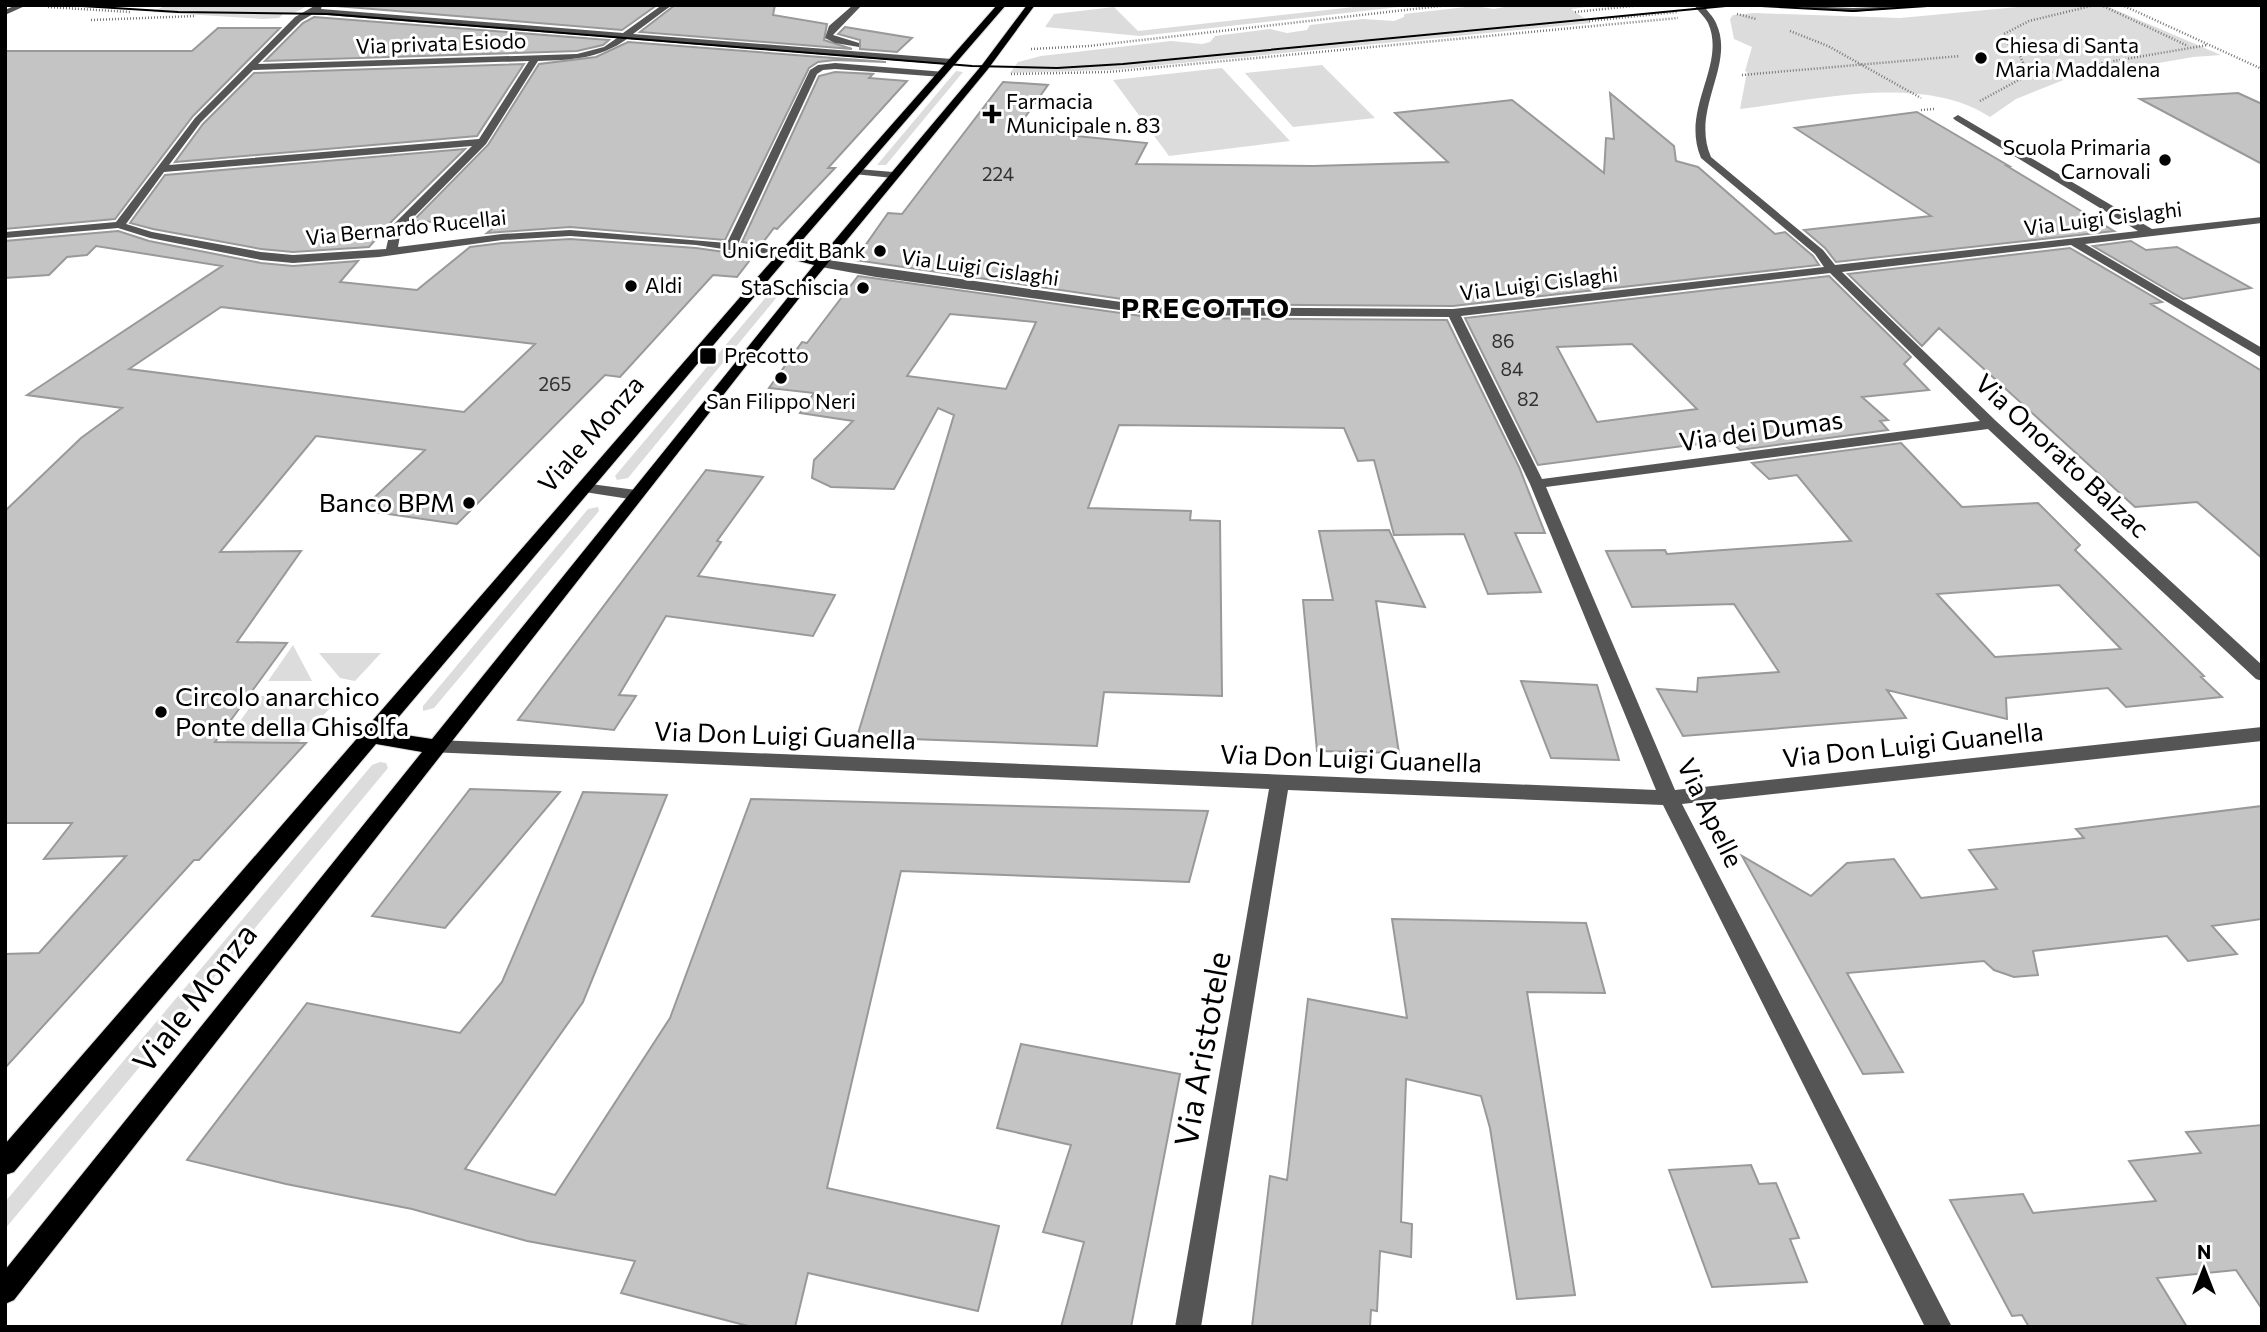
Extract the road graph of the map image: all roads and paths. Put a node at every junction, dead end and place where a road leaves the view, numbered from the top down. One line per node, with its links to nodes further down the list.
1 (23, 5): 22 (street)
2 (322, 5): 18 (street)
3 (668, 5): 29 (street)
4 (858, 5): 33 (street)
5 (1002, 5): 33 (main road, Viale Monza)
6 (1031, 5): 36 (main road, Viale Monza)
7 (1449, 5): 32 (path)
8 (1642, 5): 21 (path)
9 (1776, 5): 17 (street)
10 (1805, 5): 17 (street)
11 (1925, 5): 17 (street)
12 (2095, 5): 46 (path)
13 (2101, 5): 31 (path)
14 (2122, 5): 30 (path)
15 (43, 7): 20 (path)
16 (1693, 8): 24 (street); 27 (path)
17 (1847, 10)
18 (308, 11): 29 (street, Via privata Esiodo); 41 (street)
19 (1726, 11): 26 (path)
20 (130, 12)
21 (1575, 12)
22 (5, 13)
23 (196, 16): 25 (path)
24 (1711, 17): 43 (path); 65 (street, Via Onorato Balzac)
25 (91, 20)
26 (1757, 20)
27 (1590, 21)
28 (1783, 28): 40 (path)
29 (624, 36): 38 (street, Via privata Esiodo); 39 (street, Via privata Esiodo)
30 (2208, 45): 31 (path); 42 (path)
31 (2189, 47): 46 (path)
32 (1031, 49)
33 (960, 53): 34 (main road); 39 (main road, Viale Monza)
34 (971, 54)
35 (982, 54): 36 (main road)
36 (993, 55): 55 (main road, Viale Monza)
37 (1960, 56): 40 (path)
38 (535, 59): 41 (street, Via privata Esiodo); 52 (street)
39 (952, 62): 44 (main road, Viale Monza)
40 (1861, 65): 45 (path); 47 (path)
41 (253, 67): 53 (street)
42 (2262, 69)
43 (1010, 74)
44 (942, 75): 54 (main road, Viale Monza); 61 (street)
45 (1742, 75)
46 (2026, 76): 48 (path)
47 (1921, 98)
48 (1972, 105)
49 (1940, 108): 50 (path)
50 (1921, 110)
51 (1958, 118): 58 (street)
52 (482, 142): 53 (street); 62 (street)
53 (160, 169): 57 (street)
54 (858, 172): 55 (street); 63 (main road, Viale Monza)
55 (893, 175): 64 (main road, Viale Monza)
56 (2262, 220): 58 (street, Via Luigi Cislaghi)
57 (118, 225): 59 (street, Via Bernardo Rucellai); 62 (street, Via Bernardo Rucellai)
58 (2150, 233): 60 (street, Via Luigi Cislaghi)
59 (5, 235)
60 (2074, 242): 65 (street, Via Luigi Cislaghi); 67 (street)
61 (731, 246): 62 (street, Via Bernardo Rucellai); 63 (street, Via Bernardo Rucellai)
62 (391, 251)
63 (785, 254): 64 (main road); 70 (main road, Viale Monza)
64 (821, 263): 66 (street, Via Luigi Cislaghi); 71 (main road, Viale Monza)
65 (1832, 269): 66 (street, Via Luigi Cislaghi); 68 (street, Via Onorato Balzac)
66 (1453, 313): 69 (street, Via Apelle)
67 (2262, 355)
68 (1991, 424): 69 (street, Via dei Dumas); 72 (street, Via Onorato Balzac)
69 (1538, 484): 77 (street, Via Apelle)
70 (583, 488): 71 (street); 74 (main road, Viale Monza)
71 (636, 495): 75 (main road, Viale Monza)
72 (2262, 675)
73 (2262, 734): 77 (street, Via Don Luigi Guanella)
74 (371, 736): 75 (main road); 78 (main road, Viale Monza)
75 (436, 747): 76 (street, Via Don Luigi Guanella); 79 (main road, Viale Monza)
76 (1279, 782): 77 (street, Via Don Luigi Guanella); 80 (street, Via Aristotele)
77 (1669, 798): 81 (street, Via Apelle)
78 (5, 1163)
79 (5, 1291)
80 (1188, 1327)
81 (1939, 1327)

